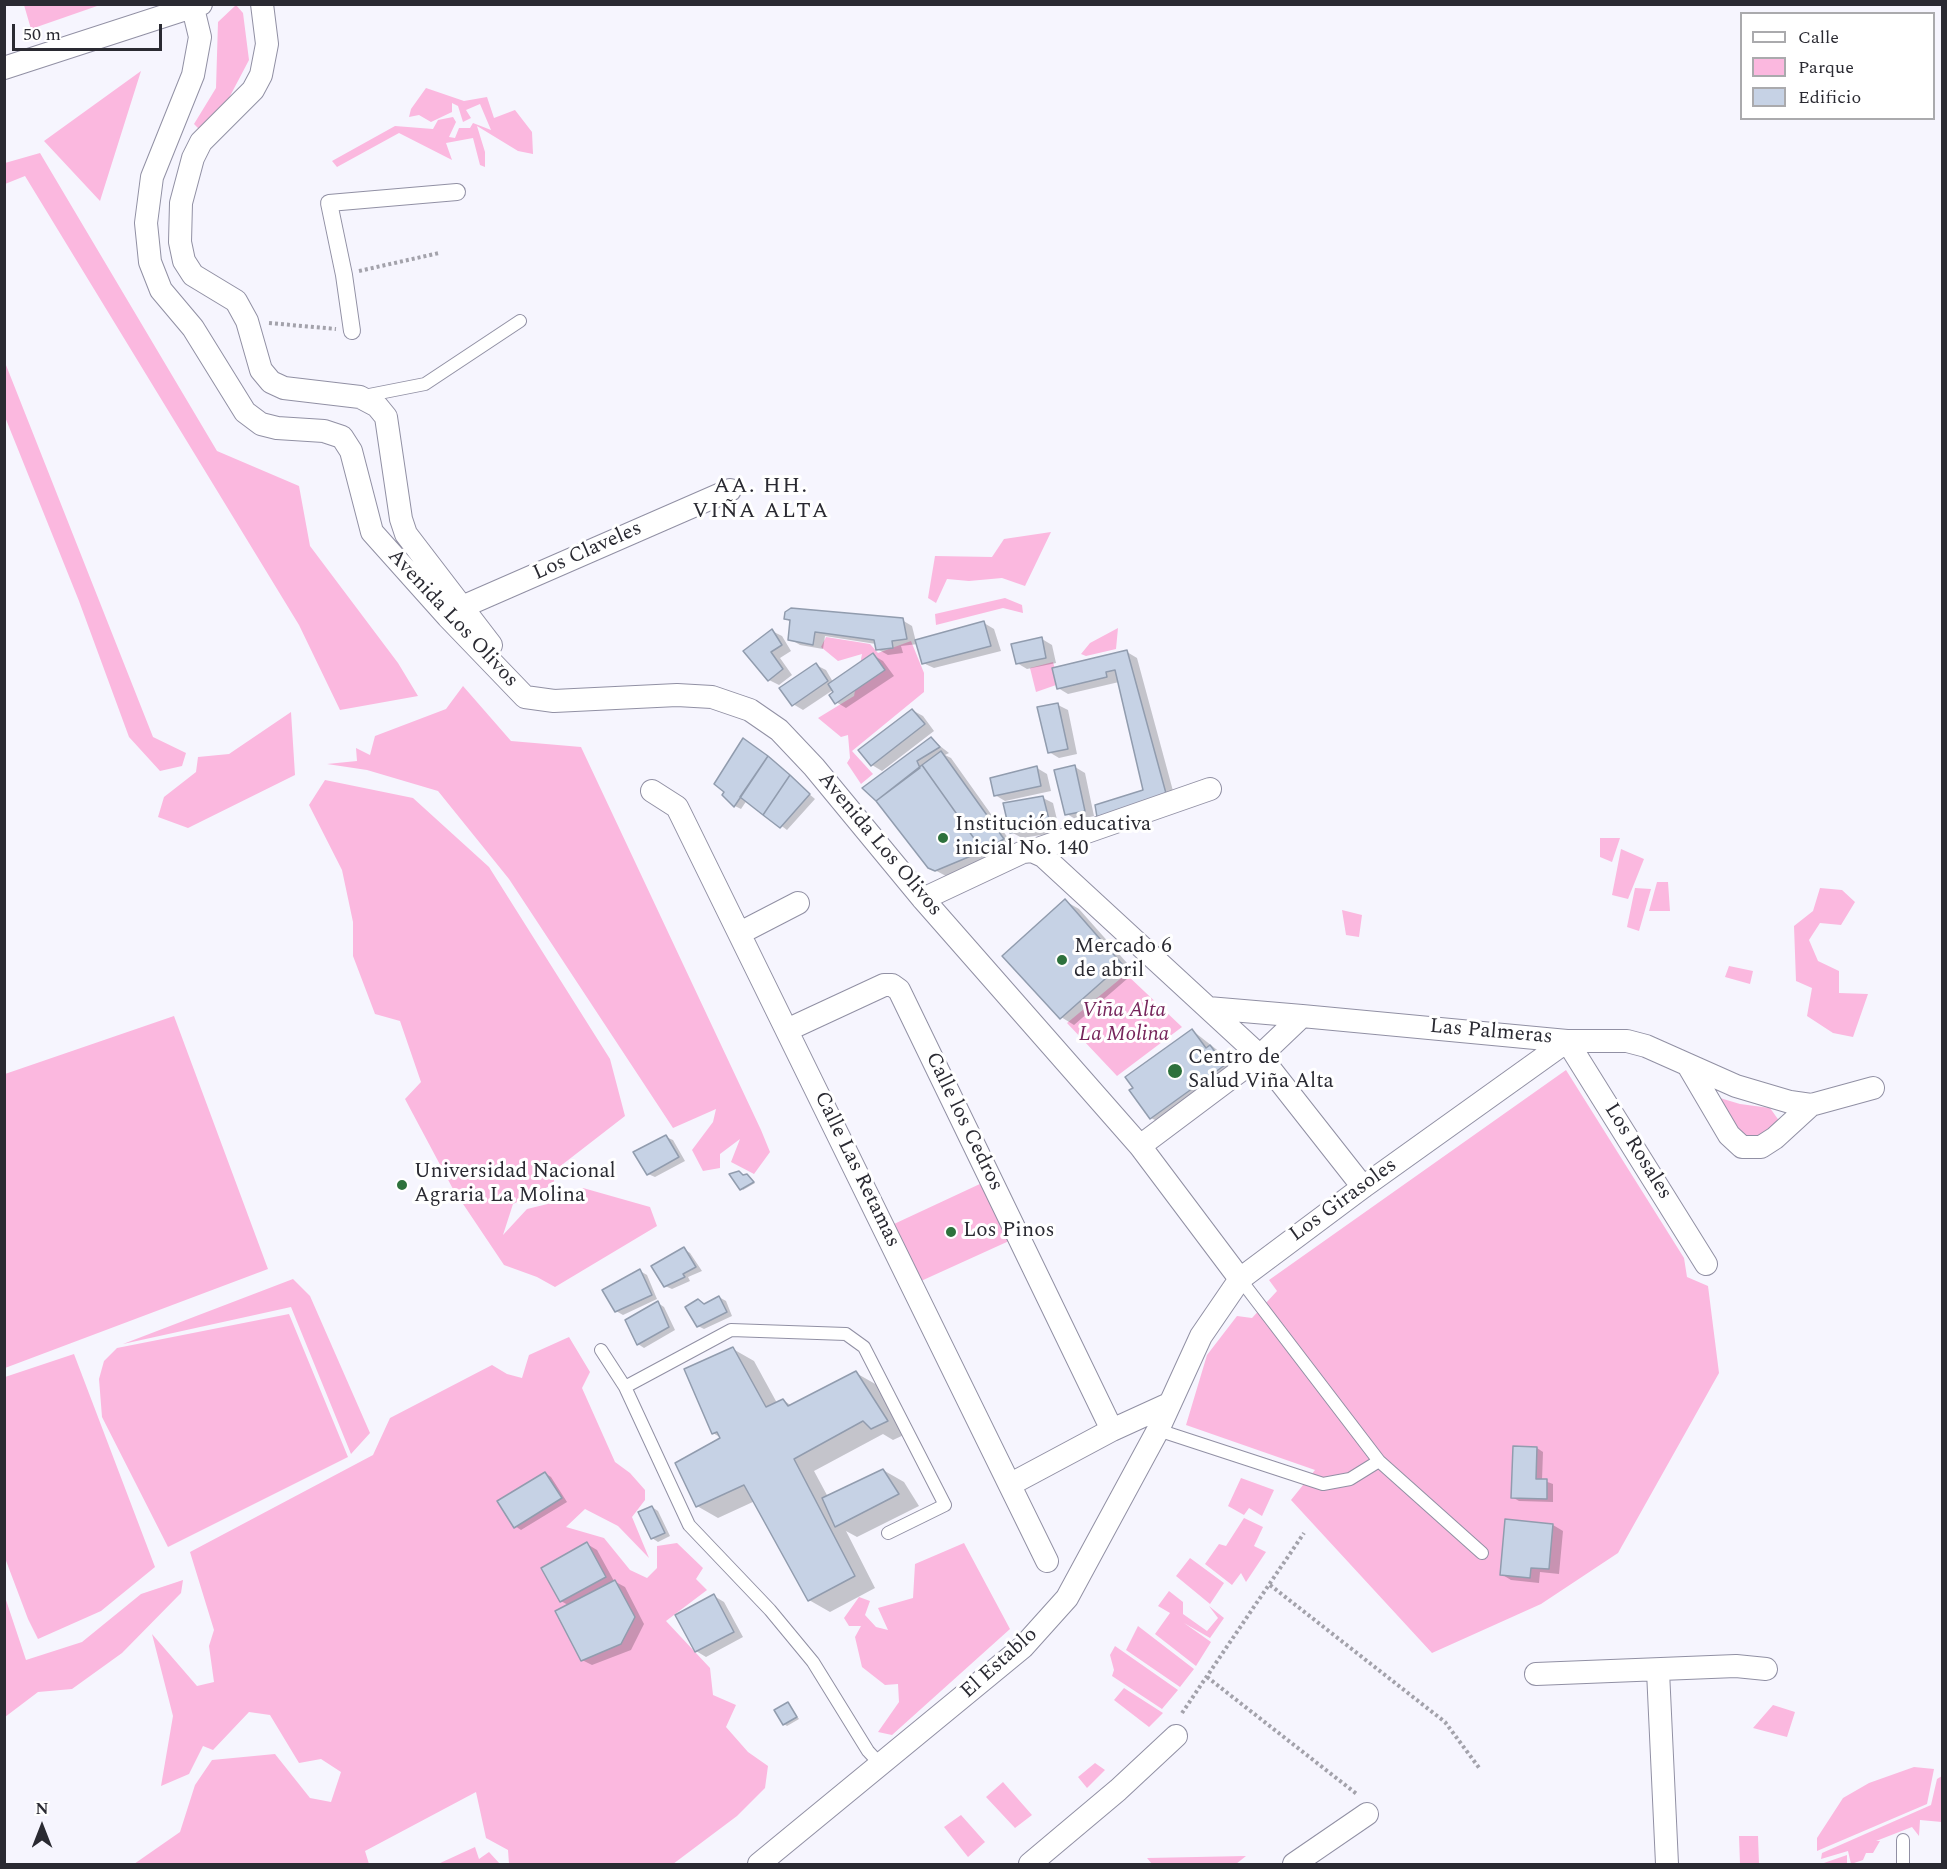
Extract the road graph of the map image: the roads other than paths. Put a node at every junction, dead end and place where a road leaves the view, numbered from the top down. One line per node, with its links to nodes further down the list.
1 (262, 4): 7 (street)
2 (196, 6): 3 (street); 9 (street, Avenida Los Olivos)
3 (4, 68)
4 (457, 192): 6 (street)
5 (520, 321): 7 (lane)
6 (352, 331)
7 (360, 397): 9 (street)
8 (730, 490): 9 (street, Los Claveles)
9 (455, 612): 13 (street, Avenida Los Olivos)
10 (1210, 789): 12 (street)
11 (652, 791): 15 (street, Calle Las Retamas)
12 (1032, 851): 13 (street); 16 (street)
13 (923, 899): 24 (street, Avenida Los Olivos)
14 (798, 903): 15 (street)
15 (740, 933): 18 (street, Calle Las Retamas)
16 (1208, 1008): 17 (street, Las Palmeras); 20 (street)
17 (1302, 1016): 19 (street, Las Palmeras); 20 (street)
18 (787, 1030): 31 (street, Calle los Cedros); 34 (street, Calle Las Retamas)
19 (1567, 1041): 21 (street, Las Palmeras); 25 (street, Los Girasoles); 26 (street, Los Rosales)
20 (1260, 1056): 24 (street); 25 (street)
21 (1689, 1067): 23 (street, Las Palmeras); 23 (street)
22 (1873, 1088): 23 (street, Las Palmeras)
23 (1811, 1106)
24 (1140, 1146): 27 (street, Avenida Los Olivos)
25 (1363, 1187): 27 (street, Los Girasoles)
26 (1706, 1264)
27 (1240, 1279): 30 (street, Los Girasoles); 33 (lane)
28 (601, 1350): 29 (lane)
29 (626, 1387): 35 (lane); 42 (lane)
30 (1169, 1404): 31 (street); 32 (street, El Establo)
31 (1112, 1430): 34 (street)
32 (1158, 1430): 33 (lane); 42 (street, El Establo)
33 (1379, 1461): 36 (lane)
34 (1011, 1484): 37 (street, Calle Las Retamas)
35 (888, 1533)
36 (1482, 1553)
37 (1047, 1561)
38 (1766, 1669): 39 (street)
39 (1658, 1671): 40 (street); 48 (street)
40 (1536, 1674)
41 (1176, 1736): 47 (street)
42 (881, 1765): 46 (street, El Establo)
43 (1363, 1804): 45 (street)
44 (1903, 1840): 49 (lane)
45 (1303, 1862)
46 (759, 1864)
47 (1030, 1864)
48 (1667, 1864)
49 (1903, 1864)

